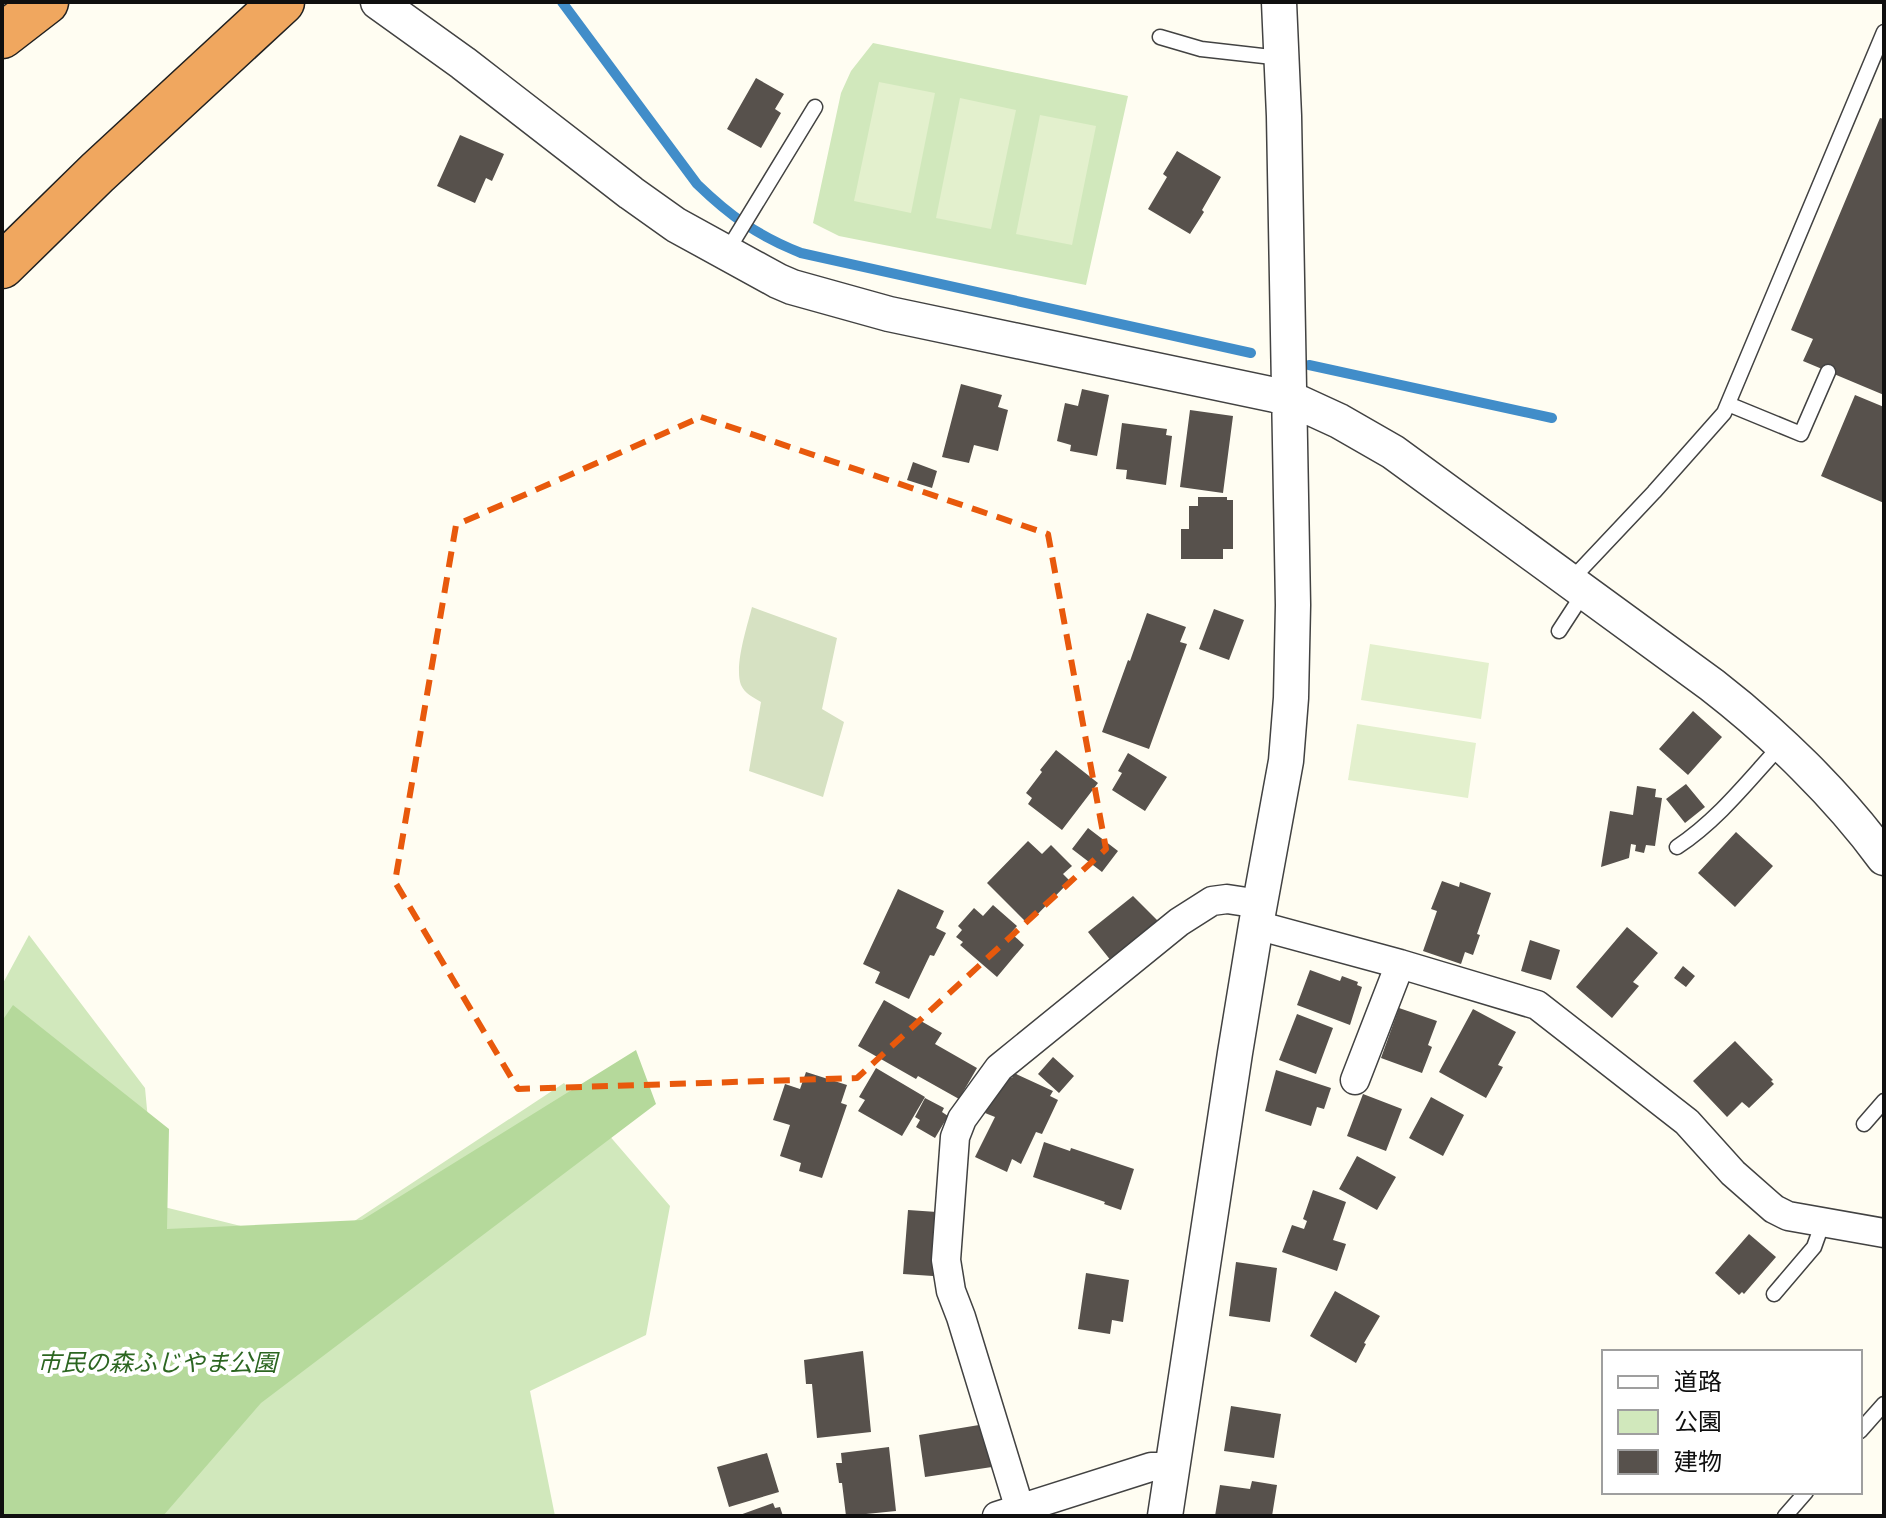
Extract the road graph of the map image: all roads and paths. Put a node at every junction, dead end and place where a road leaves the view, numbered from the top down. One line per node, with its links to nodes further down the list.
1 (46, 2): 6 (highway)
2 (282, 2): 11 (highway)
3 (378, 2): 10 (street)
4 (1279, 2): 8 (street)
5 (1884, 32): 14 (lane)
6 (2, 36)
7 (1160, 37): 8 (lane)
8 (1282, 58): 13 (street)
9 (815, 107): 10 (lane)
10 (738, 234): 13 (street)
11 (2, 266)
12 (1828, 372): 14 (lane)
13 (1289, 398): 15 (street); 20 (street)
14 (1728, 404): 15 (lane)
15 (1577, 586): 16 (lane); 17 (street)
16 (1559, 631)
17 (1782, 744): 18 (lane); 19 (street)
18 (1677, 847)
19 (1884, 858)
20 (1258, 914): 21 (street); 30 (street); 32 (street)
21 (1400, 964): 22 (street); 25 (street)
22 (1355, 1080)
23 (1884, 1101): 24 (lane)
24 (1864, 1124)
25 (1823, 1222): 26 (street); 27 (lane)
26 (1884, 1233)
27 (1774, 1294)
28 (1884, 1404): 29 (lane)
29 (1862, 1429)
30 (1172, 1467): 32 (street); 33 (street)
31 (1804, 1494): 34 (lane)
32 (1013, 1513)
33 (1165, 1516)
34 (1785, 1516)

